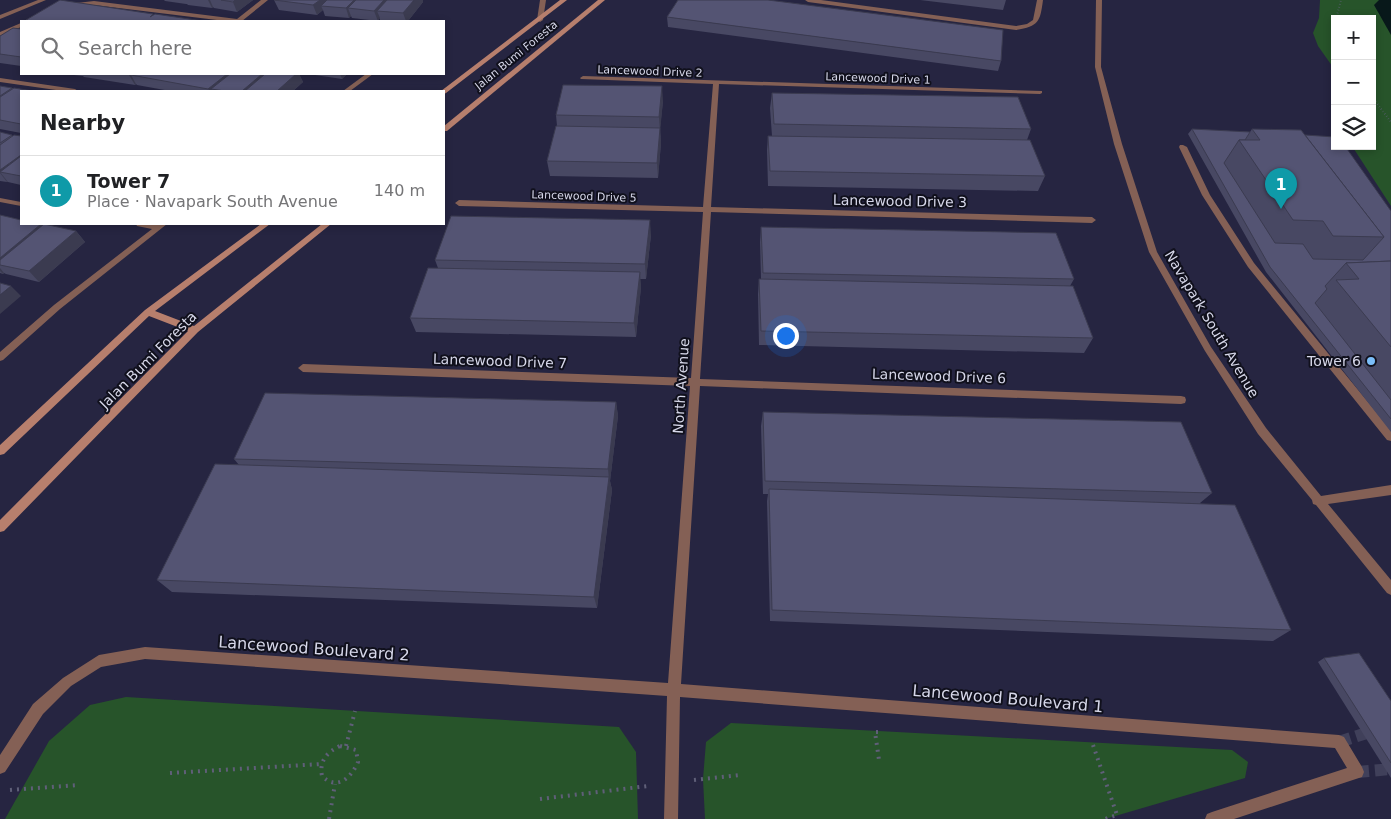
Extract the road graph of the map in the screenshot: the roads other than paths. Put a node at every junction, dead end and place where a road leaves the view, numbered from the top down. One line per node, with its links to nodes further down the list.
1 (43, 0): 10 (street)
2 (265, 0): 12 (street)
3 (543, 0): 13 (street)
4 (564, 0): 13 (main road, Jalan Bumi Foresta)
5 (602, 0): 24 (main road, Jalan Bumi Foresta)
6 (808, 0): 7 (street)
7 (1040, 0)
8 (1099, 0): 43 (street, Navapark South Avenue)
9 (57, 10): 11 (street)
10 (0, 17)
11 (230, 20)
12 (239, 20)
13 (540, 20): 22 (main road, Jalan Bumi Foresta)
14 (20, 25): 15 (street)
15 (0, 34)
16 (369, 75): 21 (street)
17 (583, 78): 19 (street, Lancewood Drive 2)
18 (0, 80): 20 (street)
19 (716, 83): 23 (street, Lancewood Drive 1); 29 (street, North Avenue)
20 (68, 90)
21 (347, 90)
22 (445, 91)
23 (1040, 92)
24 (445, 128)
25 (1183, 147): 40 (street)
26 (0, 200): 28 (street)
27 (459, 203): 29 (street, Lancewood Drive 5)
28 (20, 204)
29 (707, 211): 30 (street, Lancewood Drive 3); 38 (street, North Avenue)
30 (1092, 220)
31 (160, 225): 36 (street)
32 (265, 225): 34 (main road)
33 (326, 225): 35 (main road, Jalan Bumi Foresta)
34 (148, 312): 35 (main road); 41 (main road)
35 (195, 330): 44 (main road, Jalan Bumi Foresta)
36 (0, 358)
37 (303, 368): 38 (street, Lancewood Drive 7)
38 (695, 381): 39 (street, Lancewood Drive 6); 46 (street, North Avenue)
39 (1181, 400)
40 (1391, 437)
41 (0, 451)
42 (1391, 490): 43 (street)
43 (1317, 501): 45 (street, Navapark South Avenue)
44 (0, 527)
45 (1391, 589)
46 (674, 691): 47 (street, Lancewood Boulevard 2); 48 (street, North Avenue); 49 (street, Lancewood Boulevard 1)
47 (0, 767)
48 (671, 819)
49 (1212, 819)

